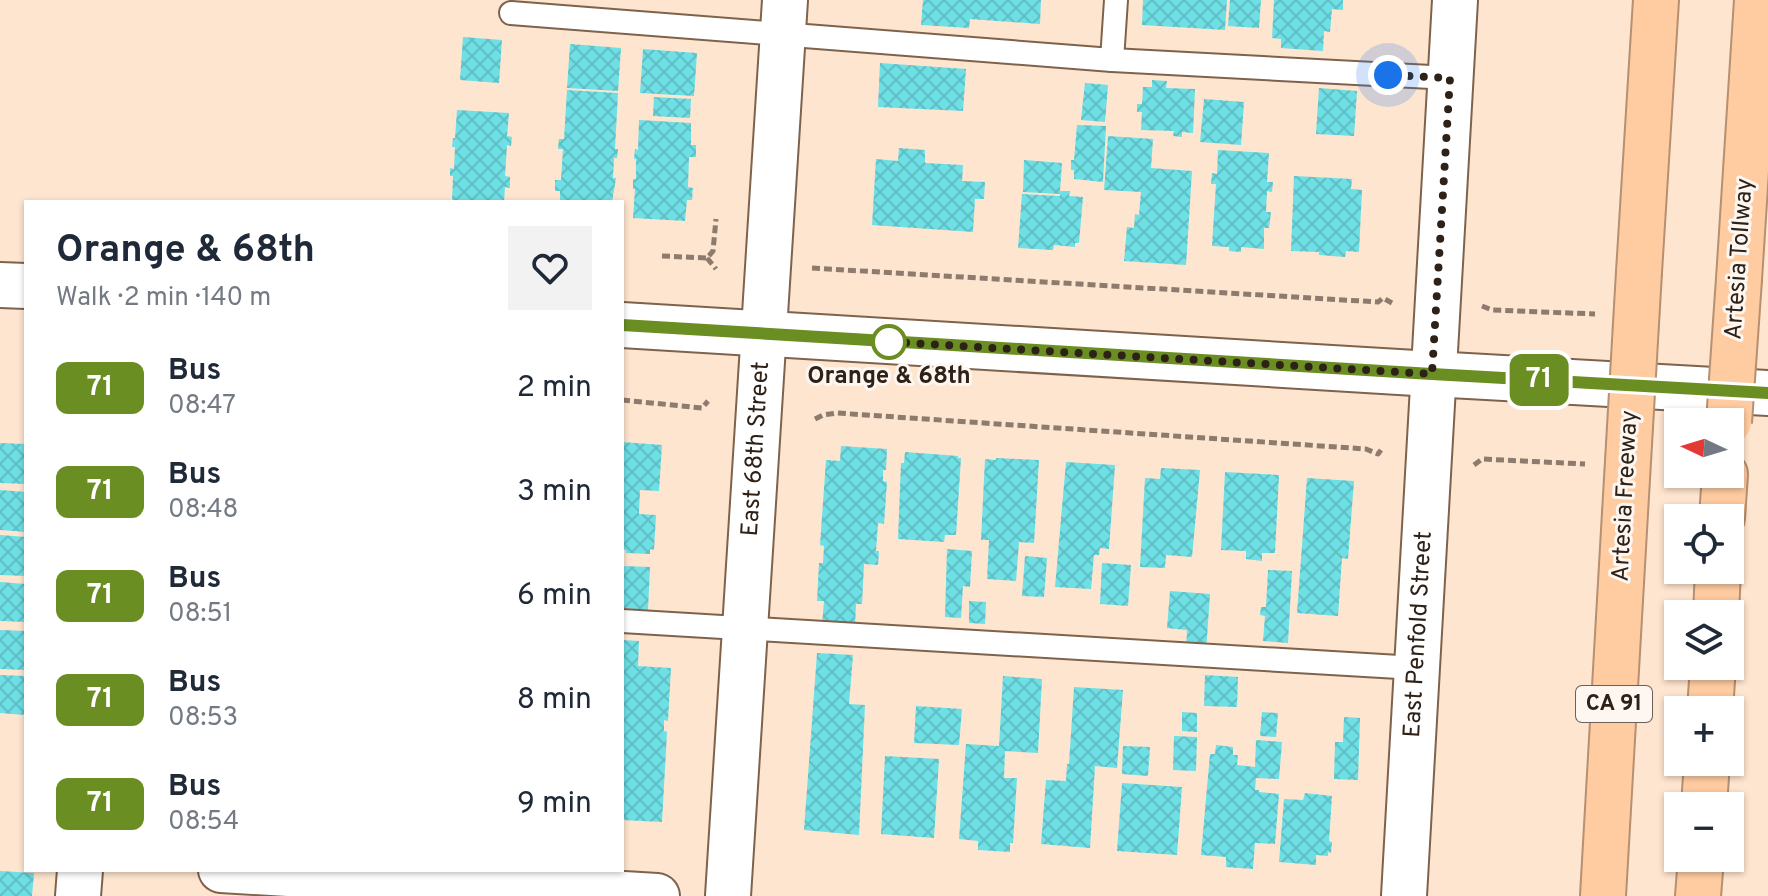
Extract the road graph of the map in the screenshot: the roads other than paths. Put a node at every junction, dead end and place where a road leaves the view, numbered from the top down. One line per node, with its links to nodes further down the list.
1 (1116, 0): 7 (lane)
2 (1455, 0): 8 (street, East Penfold Street)
3 (1656, 0): 26 (highway, Artesia Freeway / CA 91, bridge)
4 (1757, 0): 15 (highway, Artesia Tollway, bridge)
5 (511, 13): 6 (lane)
6 (784, 17): 7 (lane); 12 (street, East 68th Street)
7 (1112, 60): 8 (lane)
8 (1450, 78): 13 (street, East Penfold Street)
9 (0, 285): 10 (street)
10 (24, 286)
11 (624, 325): 12 (street)
12 (764, 334): 13 (street); 17 (street, East 68th Street)
13 (1432, 374): 14 (street); 18 (street, East Penfold Street)
14 (1768, 393)
15 (1730, 408)
16 (624, 621): 17 (lane)
17 (745, 628): 18 (lane); 24 (street, East 68th Street)
18 (1416, 668): 25 (street, East Penfold Street)
19 (80, 872): 22 (street)
20 (255, 872): 23 (street)
21 (1700, 872): 27 (highway)
22 (78, 896)
23 (657, 896)
24 (728, 896)
25 (1404, 896)
26 (1603, 896)
27 (1698, 896)

